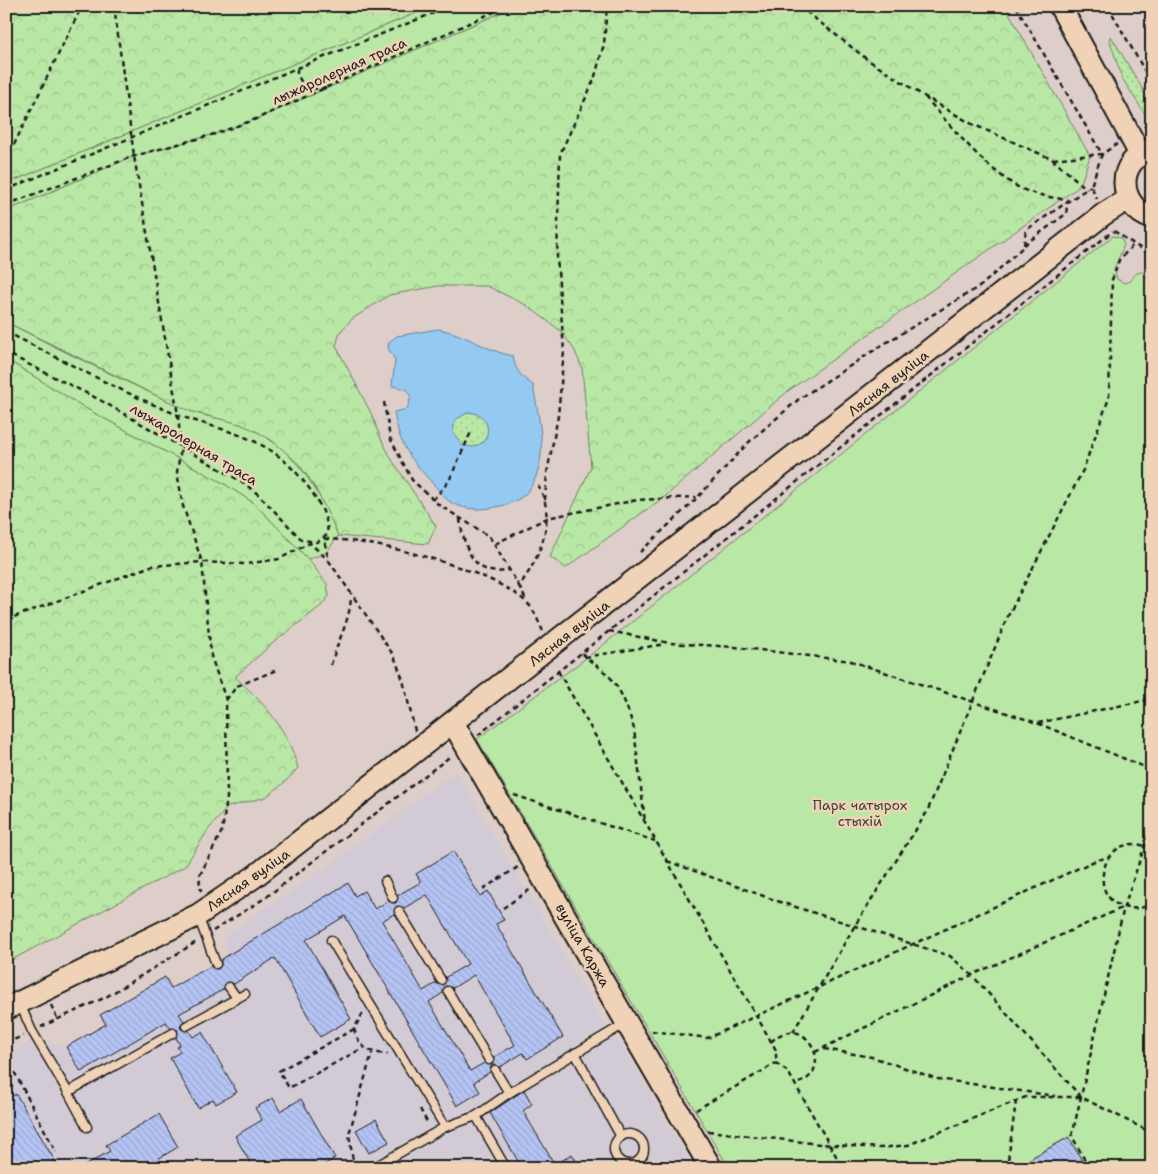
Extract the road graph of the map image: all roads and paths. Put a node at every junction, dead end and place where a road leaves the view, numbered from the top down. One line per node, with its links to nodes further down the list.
1 (82, 6): 19 (path)
2 (114, 6): 14 (path)
3 (451, 6): 10 (path, лыжаролерная траса)
4 (507, 6): 12 (path, лыжаролерная траса)
5 (607, 6): 42 (path)
6 (800, 6): 13 (path)
7 (1016, 6): 16 (path)
8 (1060, 6): 15 (main road)
9 (1108, 6): 11 (path)
10 (297, 68): 12 (path); 14 (path, лыжаролерная траса)
11 (1152, 84)
12 (328, 88): 17 (path, лыжаролерная траса)
13 (922, 94): 18 (path); 24 (path)
14 (131, 138): 17 (path); 22 (path, лыжаролерная траса)
15 (1146, 152): 23 (main road)
16 (1102, 154): 18 (path); 20 (path)
17 (134, 156): 26 (path, лыжаролерная траса); 36 (path)
18 (1052, 159): 21 (path)
19 (6, 161)
20 (1091, 186): 21 (path); 28 (path)
21 (1087, 189): 24 (path)
22 (6, 190)
23 (1128, 199): 27 (main road); 28 (main road, Лясная вуліца)
24 (1070, 200): 25 (path)
25 (1066, 203): 30 (path); 30 (path)
26 (6, 205)
27 (1152, 218)
28 (1109, 222): 29 (path); 57 (path); 68 (main road, Лясная вуліца)
29 (1134, 244): 31 (path); 66 (path)
30 (1024, 246): 40 (path)
31 (1152, 256): 32 (path)
32 (1152, 260)
33 (6, 332): 36 (path, лыжаролерная траса)
34 (6, 353): 38 (path, лыжаролерная траса)
35 (384, 402): 41 (path)
36 (178, 415): 38 (path); 45 (path, лыжаролерная траса)
37 (471, 432): 41 (path)
38 (181, 448): 46 (path, лыжаролерная траса); 50 (path)
39 (538, 486): 42 (path)
40 (698, 497): 43 (path); 48 (path)
41 (433, 500): 44 (path)
42 (544, 500): 43 (path)
43 (547, 518): 47 (path); 52 (path)
44 (460, 519): 47 (path); 51 (path)
45 (324, 539): 46 (path); 49 (path, лыжаролерная траса); 54 (path)
46 (310, 542): 49 (path, лыжаролерная траса); 50 (path)
47 (494, 544): 51 (path)
48 (634, 558)
49 (329, 561): 53 (path)
50 (202, 562): 55 (path); 65 (path)
51 (509, 570): 52 (path)
52 (519, 586): 54 (path)
53 (351, 596): 61 (path); 70 (path)
54 (527, 602): 56 (path)
55 (6, 620)
56 (552, 627)
57 (609, 631): 58 (path); 59 (path)
58 (669, 643): 60 (path); 66 (path)
59 (582, 653): 60 (path); 63 (path)
60 (586, 657): 77 (path)
61 (331, 665)
62 (279, 669): 65 (path)
63 (558, 672): 72 (path); 77 (path)
64 (1152, 699): 69 (path)
65 (226, 700): 89 (path)
66 (974, 702): 69 (path); 96 (path)
67 (422, 723): 70 (path)
68 (453, 723): 92 (main road, Лясная вуліца); 110 (main road, вуліца Каржа)
69 (1037, 723): 75 (path)
70 (414, 729): 71 (path)
71 (408, 734)
72 (475, 738)
73 (437, 759): 74 (path)
74 (440, 763)
75 (1152, 770)
76 (515, 802): 79 (path)
77 (645, 823): 79 (path)
78 (1152, 824): 80 (path)
79 (655, 841): 83 (path)
80 (1144, 845): 81 (path); 82 (path); 93 (path)
81 (1152, 850)
82 (1108, 857): 93 (path); 98 (path)
83 (667, 861): 96 (path); 109 (path)
84 (521, 865): 88 (path)
85 (385, 881): 90 (lane)
86 (208, 886): 89 (path)
87 (534, 887): 94 (path)
88 (483, 890)
89 (201, 891): 92 (path)
90 (393, 898)
91 (1152, 903): 93 (path)
92 (195, 905): 99 (lane); 107 (main road, Лясная вуліца)
93 (1124, 907): 100 (path); 131 (path)
94 (503, 908)
95 (399, 911): 101 (lane)
96 (854, 927): 98 (path); 103 (path)
97 (331, 940): 137 (lane)
98 (913, 944): 100 (path); 103 (path)
99 (216, 964)
100 (972, 975): 118 (path); 131 (path)
101 (441, 980)
102 (229, 987): 106 (lane)
103 (819, 988): 109 (path); 113 (path)
104 (448, 991): 124 (lane)
105 (245, 994): 106 (lane)
106 (237, 998): 111 (lane)
107 (13, 1007): 128 (lane)
108 (364, 1012): 112 (path)
109 (756, 1016): 115 (path); 116 (path)
110 (628, 1022): 121 (lane); 148 (main road, вуліца Каржа)
111 (186, 1026)
112 (354, 1029): 117 (path); 117 (path)
113 (793, 1032): 116 (path); 119 (path)
114 (173, 1034): 128 (lane)
115 (653, 1038)
116 (771, 1042): 125 (path)
117 (363, 1048): 120 (path)
118 (822, 1049): 119 (path); 130 (path)
119 (816, 1052): 127 (path)
120 (372, 1053): 122 (path); 145 (path)
121 (575, 1053): 129 (lane); 141 (lane)
122 (391, 1054)
123 (6, 1056): 143 (path)
124 (490, 1060)
125 (776, 1063): 127 (path); 135 (path)
126 (495, 1070): 129 (lane)
127 (795, 1084): 142 (path)
128 (68, 1092): 136 (lane)
129 (509, 1093): 134 (lane)
130 (1063, 1097): 131 (path); 132 (path)
131 (1081, 1097): 139 (path); 151 (path)
132 (1016, 1101): 142 (path); 150 (path)
133 (416, 1102): 140 (path)
134 (476, 1116): 137 (lane); 147 (lane)
135 (697, 1116)
136 (87, 1127)
137 (445, 1127): 140 (lane)
138 (706, 1130): 142 (path)
139 (1152, 1133)
140 (433, 1134): 146 (lane)
141 (621, 1137): 144 (lane); 144 (lane)
142 (830, 1145): 149 (path)
143 (56, 1152)
144 (640, 1164)
145 (354, 1168)
146 (373, 1168)
147 (506, 1168)
148 (711, 1168)
149 (843, 1168)
150 (1007, 1168)
151 (1089, 1168)

